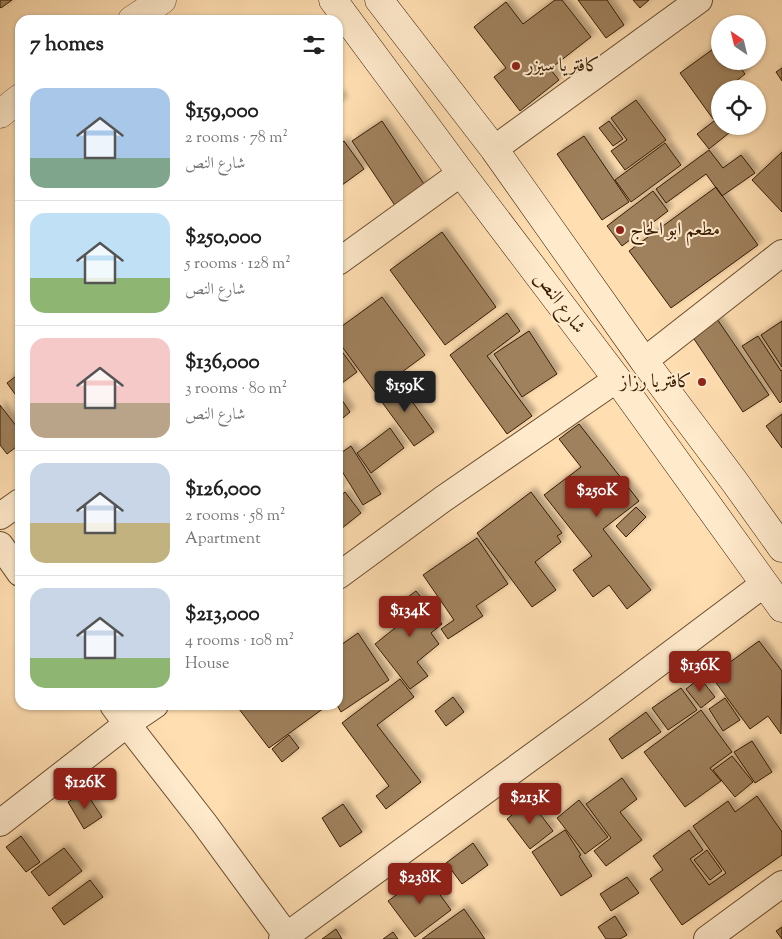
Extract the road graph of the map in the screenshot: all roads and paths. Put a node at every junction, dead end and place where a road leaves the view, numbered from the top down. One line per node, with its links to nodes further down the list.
1 (162, 0): 5 (main road)
2 (333, 0): 9 (main road, شارع النص)
3 (380, 0): 8 (main road, شارع النص)
4 (698, 0): 8 (street)
5 (140, 15)
6 (15, 102): 7 (main road)
7 (0, 114)
8 (494, 148): 12 (main road, شارع النص)
9 (460, 173): 11 (street); 13 (main road, شارع النص)
10 (782, 253): 12 (street)
11 (343, 258)
12 (644, 360): 17 (main road, شارع النص)
13 (618, 379): 19 (street); 20 (main road, شارع النص)
14 (15, 506): 15 (street)
15 (0, 516)
16 (0, 545): 18 (street)
17 (782, 548)
18 (15, 566)
19 (343, 572)
20 (764, 584): 21 (main road, شارع النص); 26 (street)
21 (782, 608)
22 (138, 710): 23 (street)
23 (120, 715): 24 (street); 26 (street)
24 (0, 823)
25 (782, 884): 27 (street)
26 (286, 938)
27 (707, 939)

